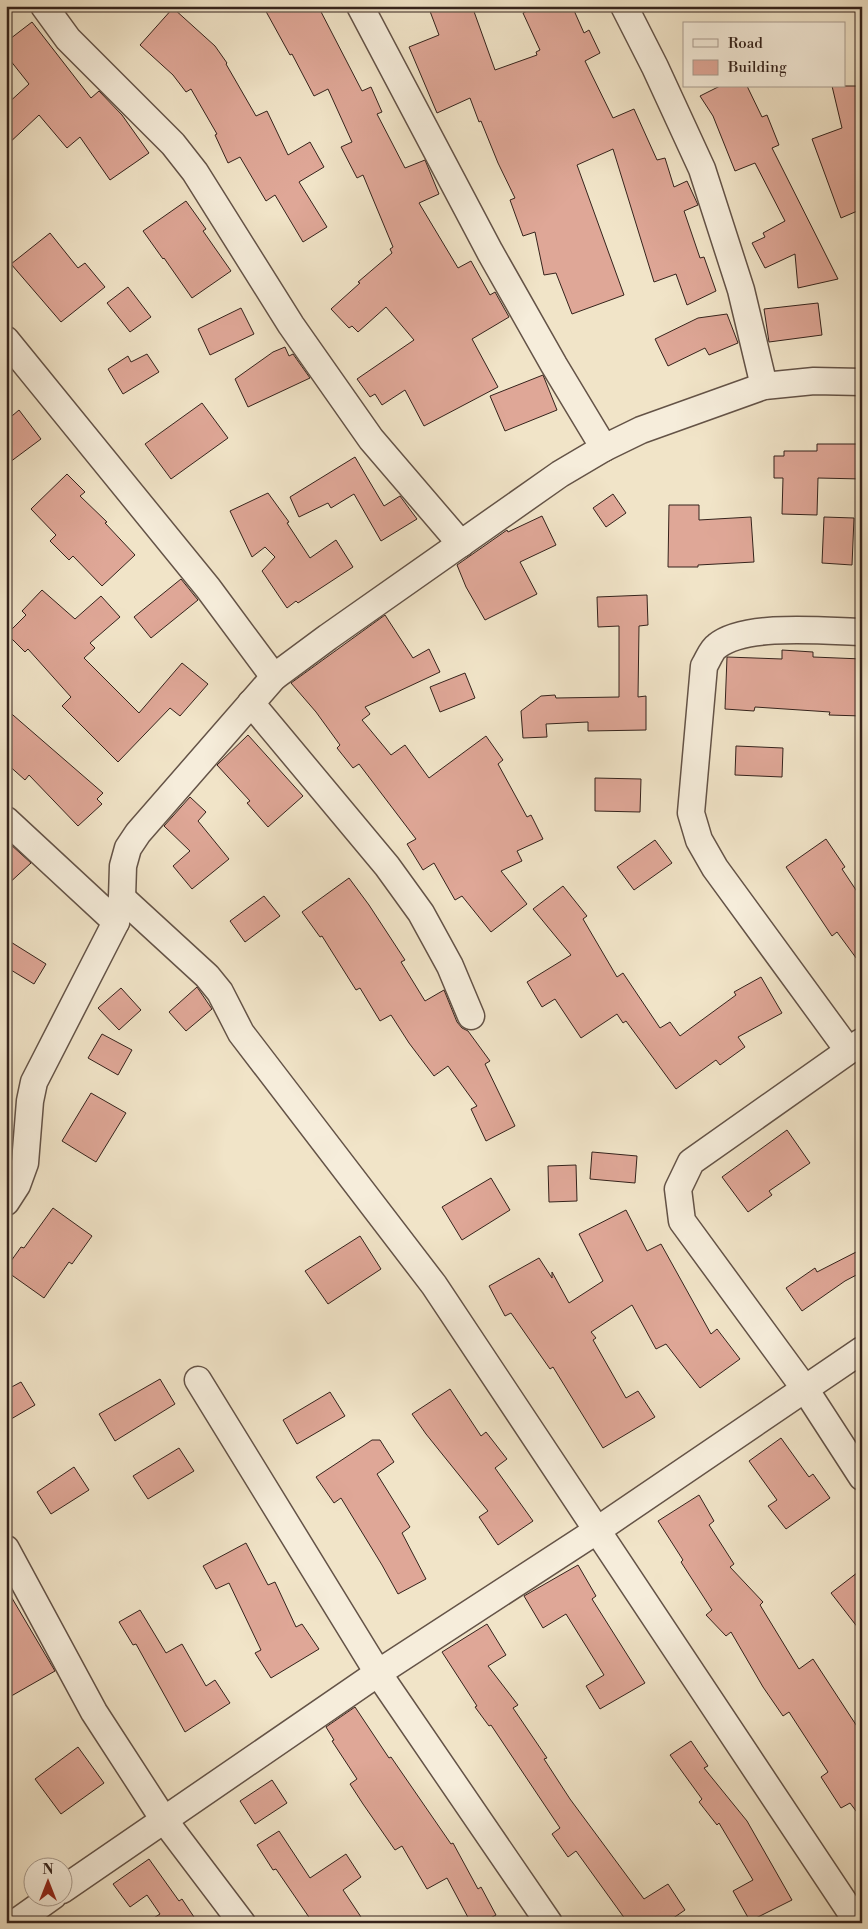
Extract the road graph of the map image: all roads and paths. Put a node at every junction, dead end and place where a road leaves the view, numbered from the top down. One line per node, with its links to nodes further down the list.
1 (44, 6): 8 (street)
2 (360, 6): 7 (street)
3 (624, 6): 6 (street)
4 (6, 340): 10 (street)
5 (862, 382): 6 (street)
6 (764, 386): 7 (street)
7 (604, 448): 8 (street)
8 (461, 544): 10 (street)
9 (862, 632): 15 (street)
10 (274, 677): 11 (street)
11 (251, 703): 13 (street); 14 (street)
12 (6, 820): 13 (street)
13 (119, 910): 17 (street); 23 (street)
14 (471, 1016)
15 (855, 1046): 21 (street)
16 (6, 1140): 17 (street)
17 (25, 1163): 18 (street)
18 (6, 1202)
19 (862, 1350): 21 (street)
20 (198, 1380): 25 (street)
21 (805, 1389): 22 (street); 23 (street)
22 (862, 1477)
23 (596, 1531): 25 (street); 32 (street)
24 (6, 1549): 26 (street)
25 (378, 1673): 26 (street); 31 (street)
26 (164, 1820): 27 (street); 30 (street)
27 (72, 1883)
28 (39, 1906): 29 (street)
29 (15, 1923)
30 (242, 1923)
31 (549, 1923)
32 (858, 1923)

